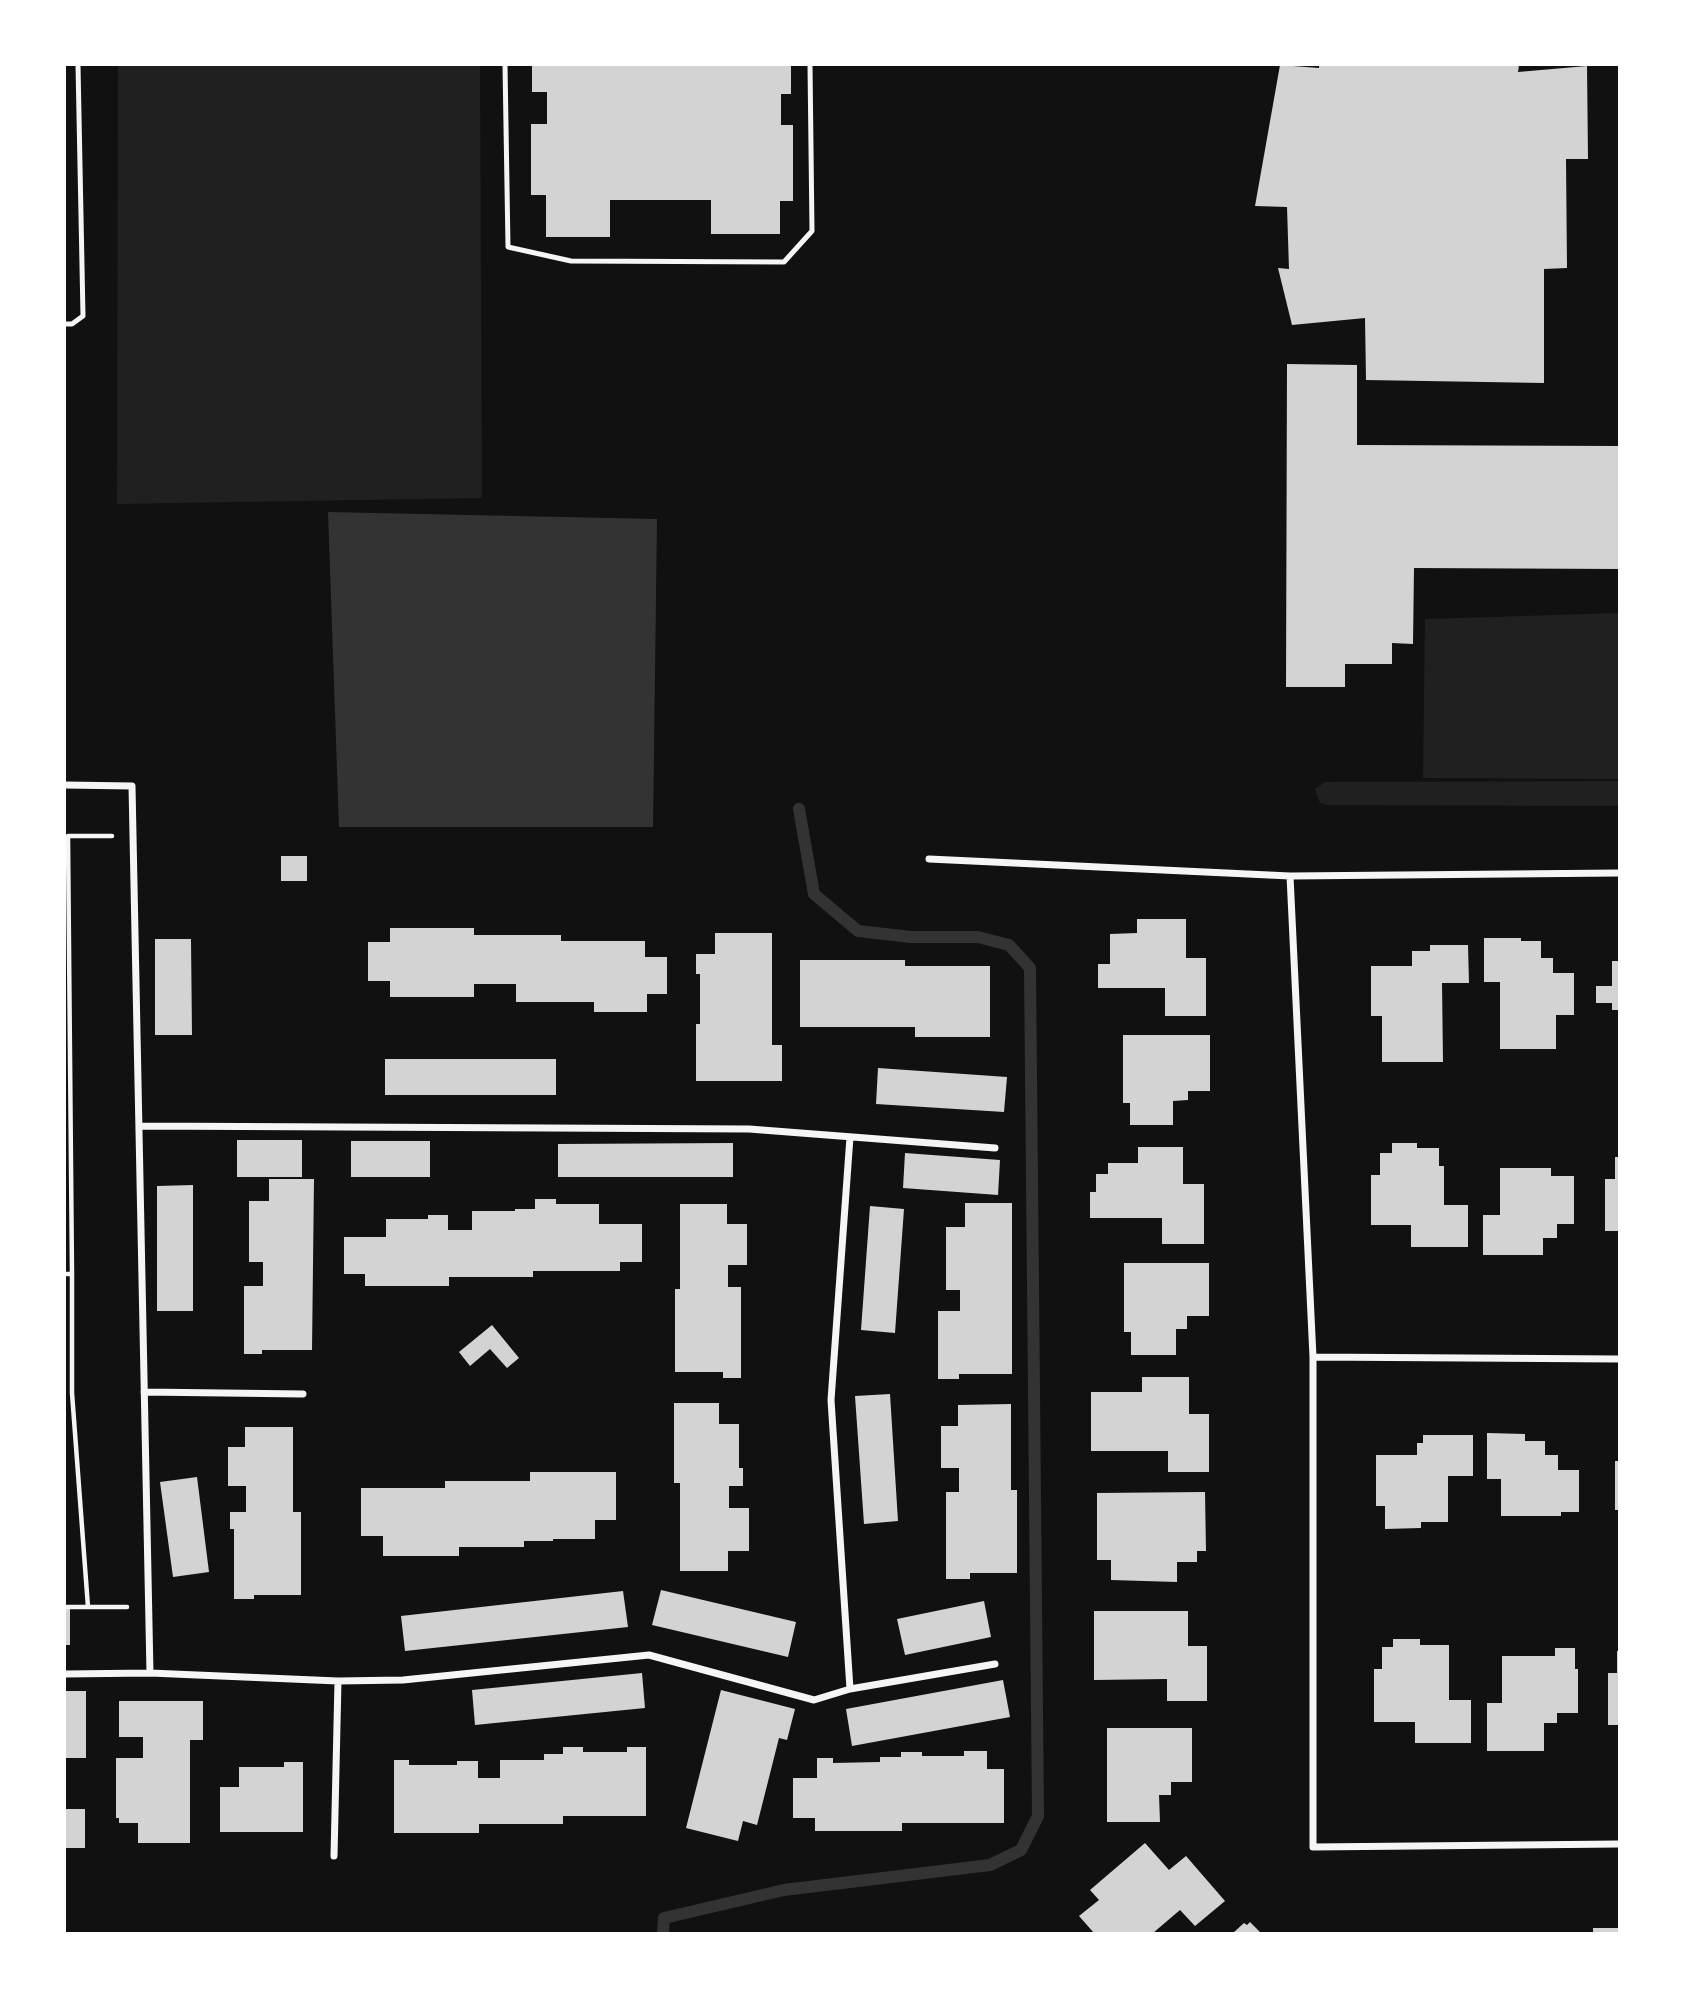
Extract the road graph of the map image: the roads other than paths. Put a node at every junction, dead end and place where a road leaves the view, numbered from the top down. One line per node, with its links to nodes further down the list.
1 (78, 65): 4 (lane)
2 (505, 65): 3 (lane)
3 (810, 65)
4 (65, 324)
5 (65, 785): 9 (street)
6 (929, 859): 8 (street)
7 (1619, 873): 8 (street)
8 (1290, 876): 12 (street)
9 (140, 1126): 10 (street); 14 (street)
10 (850, 1137): 11 (street); 20 (street)
11 (995, 1147)
12 (1313, 1357): 13 (street); 21 (street)
13 (1619, 1359)
14 (144, 1392): 15 (street); 17 (street)
15 (303, 1394)
16 (995, 1664): 20 (street)
17 (150, 1673): 18 (street); 19 (street)
18 (65, 1674)
19 (338, 1681): 20 (street); 22 (street)
20 (850, 1689)
21 (1619, 1844)
22 (334, 1856)

